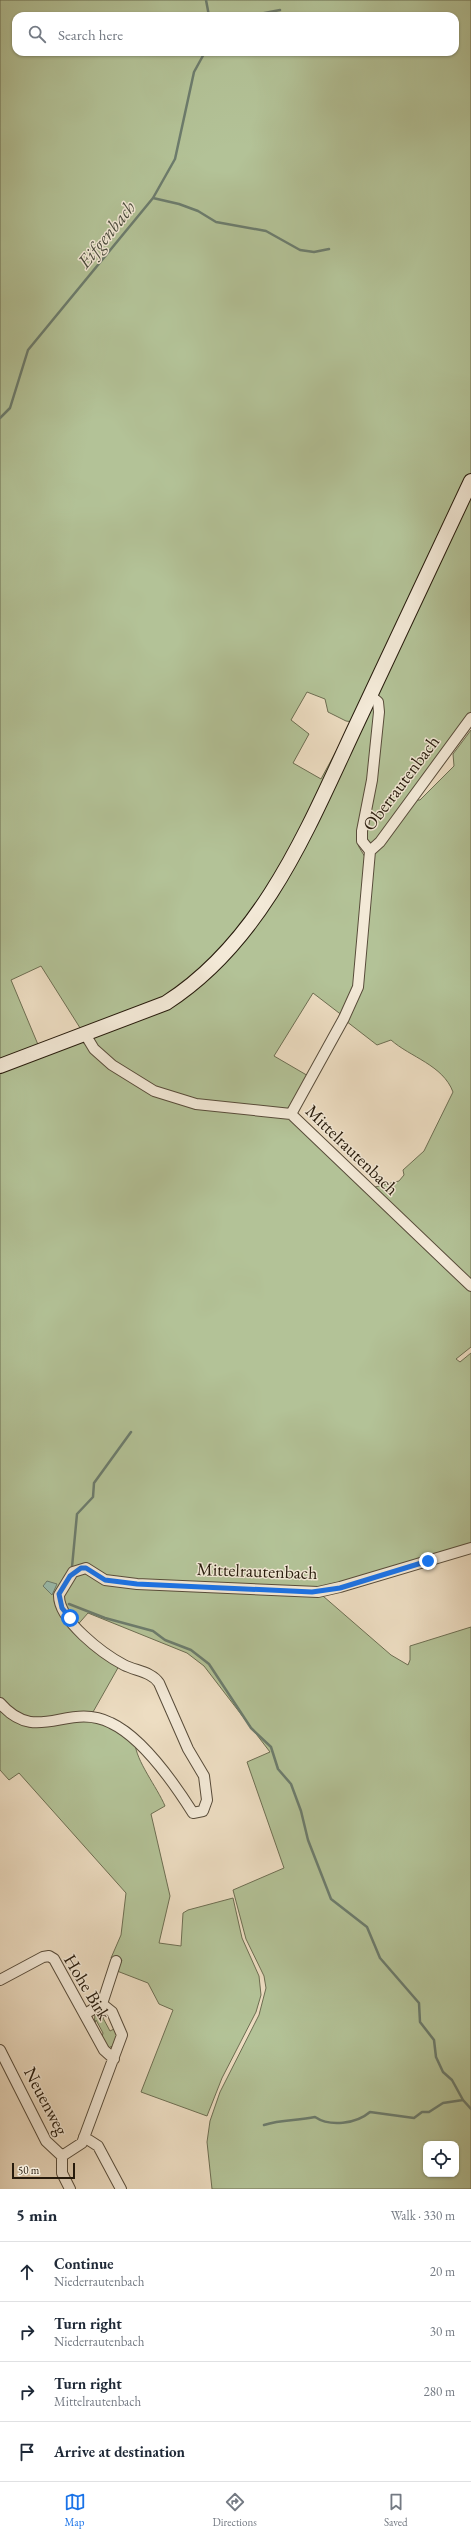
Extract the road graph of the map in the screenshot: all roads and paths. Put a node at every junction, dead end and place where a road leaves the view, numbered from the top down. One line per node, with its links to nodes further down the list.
1 (471, 481): 2 (main road)
2 (370, 695): 4 (street, Oberrautenbach); 5 (main road)
3 (471, 718): 4 (street, Oberrautenbach)
4 (370, 851): 7 (street)
5 (85, 1034): 6 (main road); 7 (street, Mittelrautenbach)
6 (0, 1066)
7 (291, 1114): 8 (street, Mittelrautenbach)
8 (471, 1286)
9 (471, 1548): 10 (street, Mittelrautenbach)
10 (0, 1703)
11 (116, 1961): 13 (street)
12 (0, 1980): 14 (street, Hohe Birk)
13 (102, 2004): 14 (street); 16 (street)
14 (85, 2014): 16 (street, Hohe Birk)
15 (0, 2050): 18 (street, Neuenweg)
16 (114, 2059): 17 (street)
17 (84, 2137): 18 (street); 20 (street)
18 (62, 2156): 19 (street, Neuenweg)
19 (70, 2189)
20 (121, 2189)

